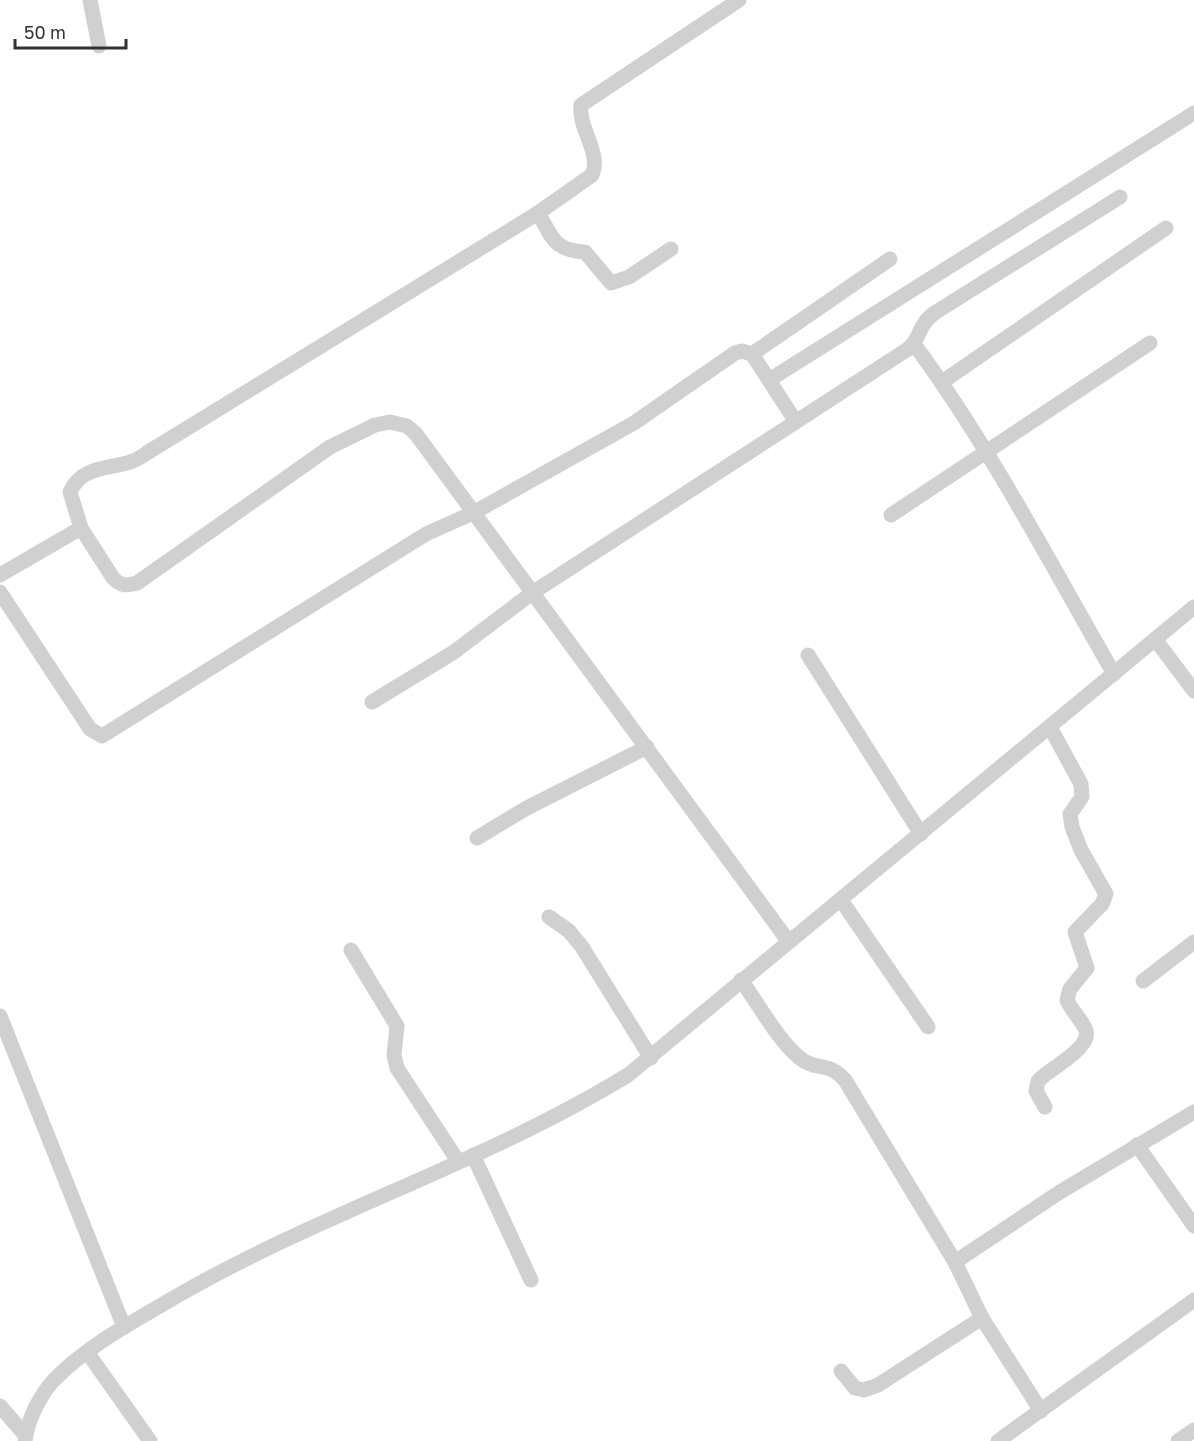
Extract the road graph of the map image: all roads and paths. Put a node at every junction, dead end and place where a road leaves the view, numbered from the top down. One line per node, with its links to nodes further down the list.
1 (90, 0): 3 (street)
2 (739, 0): 6 (street)
3 (99, 46)
4 (1194, 113): 13 (street)
5 (1120, 197): 11 (street)
6 (538, 213): 8 (street); 19 (street)
7 (1166, 228): 14 (street)
8 (671, 249)
9 (890, 259): 12 (street)
10 (1150, 343): 16 (street)
11 (914, 344): 14 (street); 15 (street)
12 (752, 354): 13 (street); 17 (street)
13 (769, 380): 15 (street)
14 (942, 382): 16 (street)
15 (796, 422): 22 (street)
16 (985, 452): 18 (street); 26 (street)
17 (473, 513): 19 (street); 21 (street); 22 (street)
18 (891, 515)
19 (81, 528): 20 (street)
20 (0, 575)
21 (0, 592)
22 (532, 593): 28 (street); 30 (street)
23 (1194, 607): 24 (street)
24 (1155, 639): 26 (street); 27 (street)
25 (808, 655): 31 (street)
26 (1114, 674): 29 (street)
27 (1194, 691)
28 (372, 702)
29 (1050, 727): 31 (street); 43 (street)
30 (647, 747): 32 (street); 35 (street)
31 (921, 834): 33 (street)
32 (477, 838)
33 (841, 900): 35 (street); 41 (street)
34 (549, 917): 42 (street)
35 (789, 942): 38 (street)
36 (1194, 942): 39 (street)
37 (351, 950): 47 (street)
38 (741, 980): 42 (street); 49 (street)
39 (1143, 981)
40 (0, 1016): 53 (street)
41 (928, 1027)
42 (651, 1058): 46 (street)
43 (1045, 1107)
44 (1194, 1112): 45 (street)
45 (1137, 1145): 48 (street); 49 (street)
46 (473, 1155): 47 (street); 50 (street)
47 (458, 1161): 53 (street)
48 (1194, 1226)
49 (956, 1262): 52 (street)
50 (531, 1280)
51 (1194, 1300): 57 (street)
52 (982, 1318): 55 (street); 57 (street)
53 (124, 1327): 54 (street)
54 (87, 1352): 59 (street); 60 (street)
55 (841, 1371)
56 (0, 1406): 59 (street)
57 (1041, 1411): 61 (street)
58 (1194, 1430): 62 (street)
59 (26, 1438)
60 (150, 1441)
61 (998, 1441)
62 (1178, 1441)

